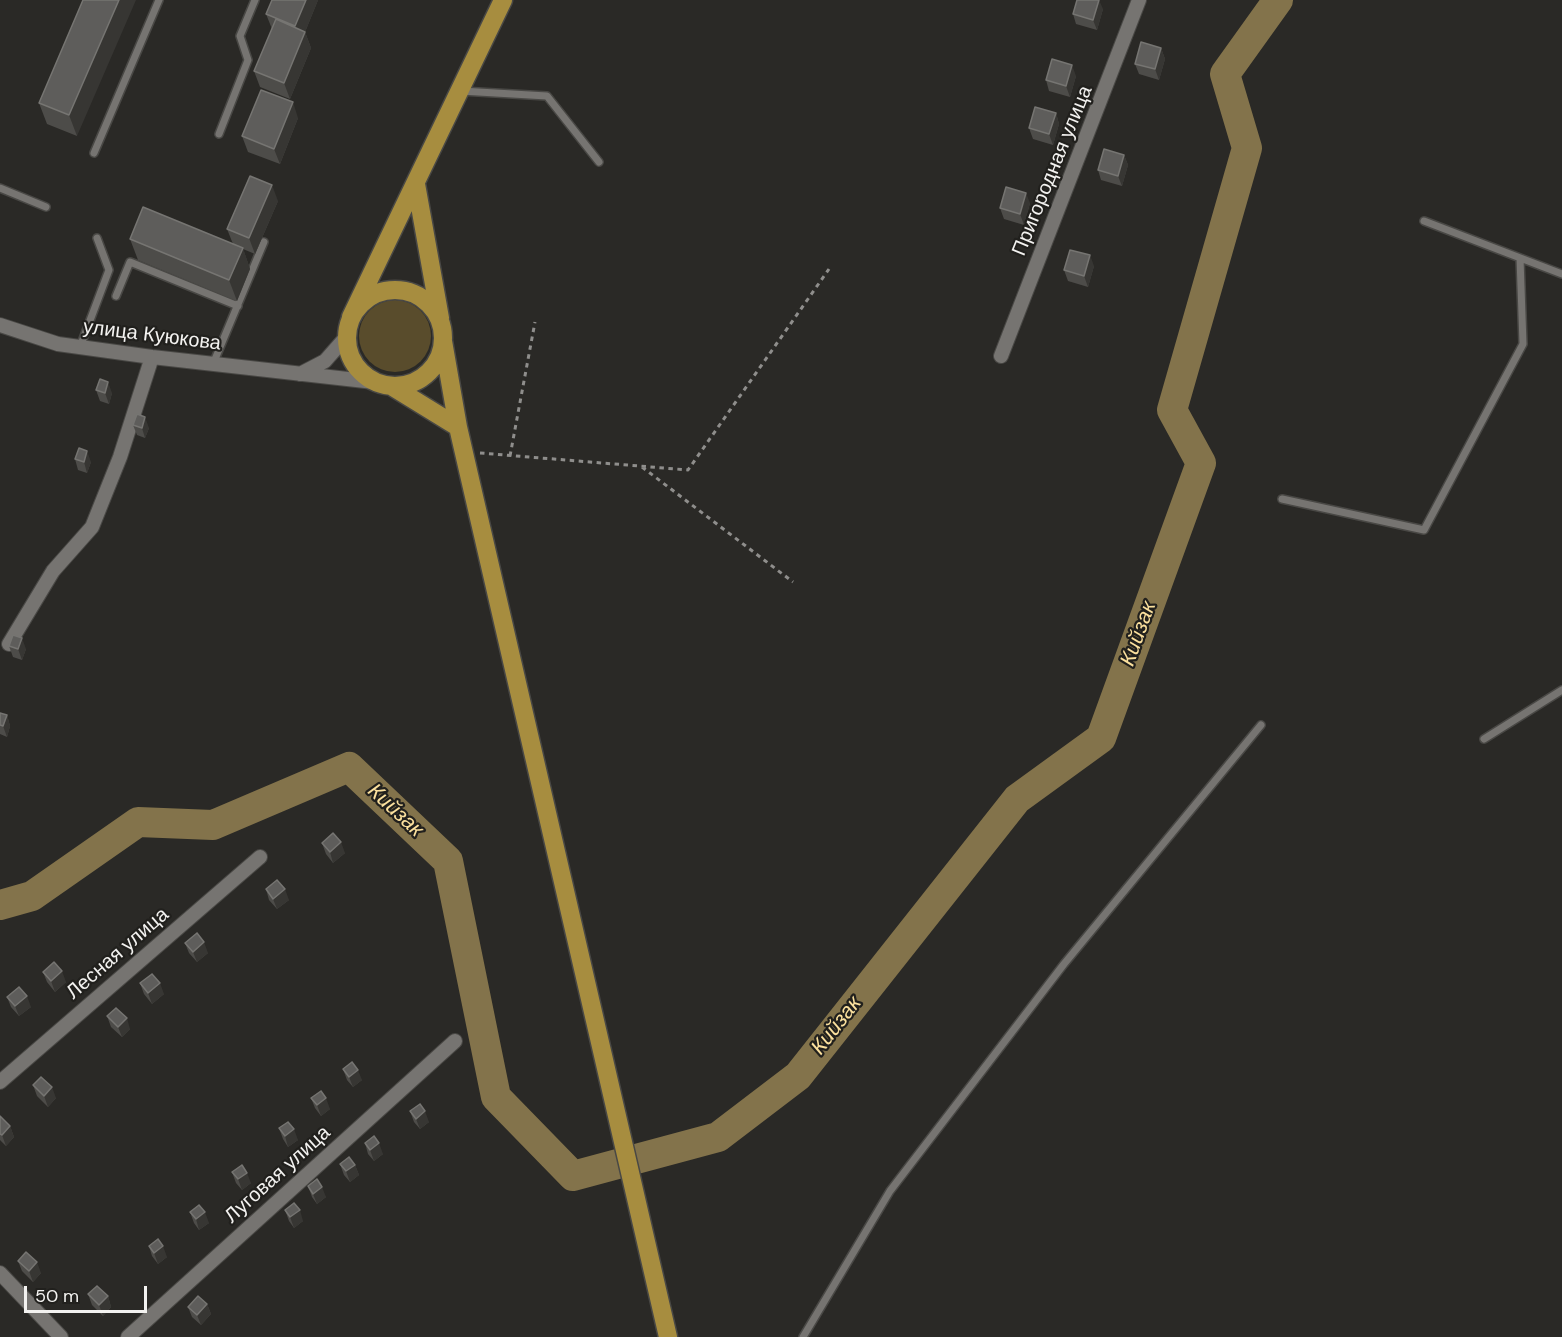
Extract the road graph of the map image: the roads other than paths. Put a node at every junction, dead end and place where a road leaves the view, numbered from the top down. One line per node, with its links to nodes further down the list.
1 (159, 0): 7 (lane)
2 (255, 0): 6 (lane)
3 (503, 0): 5 (main road)
4 (1139, 0): 25 (street, Пригородная улица)
5 (458, 91): 8 (lane); 9 (main road)
6 (219, 134)
7 (94, 153)
8 (599, 162)
9 (416, 184): 19 (main road); 20 (main road)
10 (0, 188): 11 (lane)
11 (46, 207)
12 (1424, 221): 15 (lane)
13 (97, 238): 24 (lane)
14 (264, 242): 18 (lane)
15 (1520, 258): 16 (lane); 32 (lane)
16 (1562, 274)
17 (116, 296): 18 (lane)
18 (238, 306): 27 (lane)
19 (351, 317): 20 (main road); 22 (main road)
20 (441, 322): 23 (main road)
21 (0, 325): 24 (street, улица Куюкова)
22 (347, 336): 28 (street); 29 (main road)
23 (443, 341): 30 (main road); 31 (main road)
24 (80, 347): 26 (street, улица Куюкова)
25 (1001, 356)
26 (152, 357): 27 (street, улица Куюкова); 33 (street)
27 (213, 364): 28 (street, улица Куюкова)
28 (300, 375): 29 (street, улица Куюкова)
29 (374, 382): 30 (main road)
30 (393, 387): 31 (main road)
31 (458, 427): 43 (main road)
32 (1282, 499)
33 (9, 644)
34 (1562, 690): 36 (lane)
35 (1262, 725): 44 (lane)
36 (1484, 739)
37 (261, 857): 39 (street, Лесная улица)
38 (454, 1041): 42 (street, Луговая улица)
39 (0, 1082)
40 (0, 1273): 41 (street)
41 (61, 1337)
42 (128, 1337)
43 (668, 1337)
44 (803, 1337)

